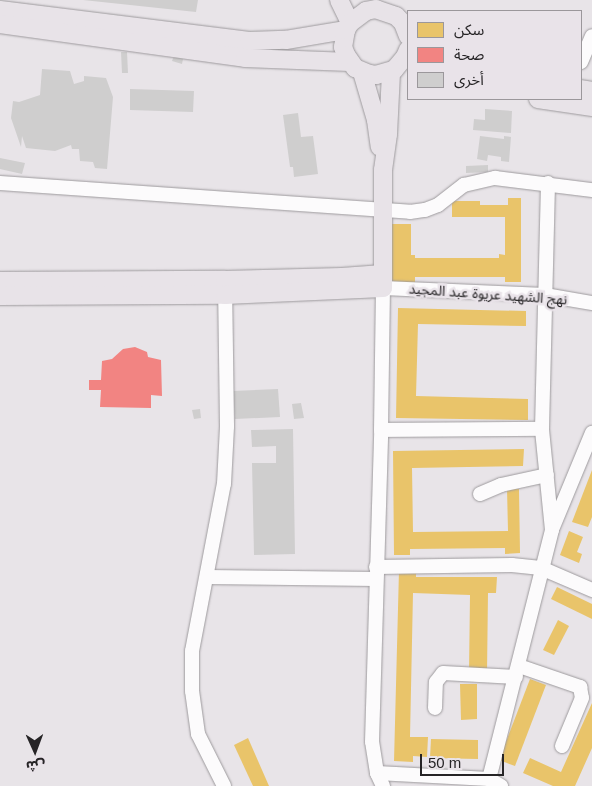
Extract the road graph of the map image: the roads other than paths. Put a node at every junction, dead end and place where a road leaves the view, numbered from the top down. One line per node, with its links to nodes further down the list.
1 (339, 0): 5 (main road)
2 (382, 6): 5 (main road); 6 (main road)
3 (0, 10): 5 (main road)
4 (0, 24): 10 (main road)
5 (348, 26): 10 (main road)
6 (407, 32)
7 (592, 36): 9 (street)
8 (407, 54): 11 (main road)
9 (582, 60)
10 (356, 67): 11 (main road); 14 (main road)
11 (398, 72): 14 (main road)
12 (545, 100): 13 (main road)
13 (592, 107)
14 (383, 170): 18 (main road)
15 (0, 183): 18 (street)
16 (548, 183): 17 (street); 18 (street); 23 (street)
17 (592, 190)
18 (383, 209): 20 (main road)
19 (0, 281): 22 (main road)
20 (383, 281): 21 (main road); 23 (street, نهج الشهيد عريوة عبد المجيد); 27 (street)
21 (225, 287): 22 (main road); 34 (street)
22 (58, 289): 24 (main road)
23 (545, 295): 25 (street, نهج الشهيد عريوة عبد المجيد); 26 (street)
24 (0, 296)
25 (592, 303)
26 (542, 429): 27 (street); 29 (street)
27 (382, 430): 33 (street)
28 (592, 433): 31 (street)
29 (547, 475): 30 (street); 31 (street)
30 (480, 494)
31 (552, 530): 32 (street)
32 (541, 568): 33 (street); 35 (street); 36 (street)
33 (376, 573): 34 (street); 39 (street)
34 (207, 577): 41 (street)
35 (591, 587)
36 (518, 671): 37 (street); 38 (street); 40 (street)
37 (435, 708)
38 (562, 746)
39 (380, 779): 40 (street)
40 (489, 779): 42 (street)
41 (224, 786)
42 (501, 786)

